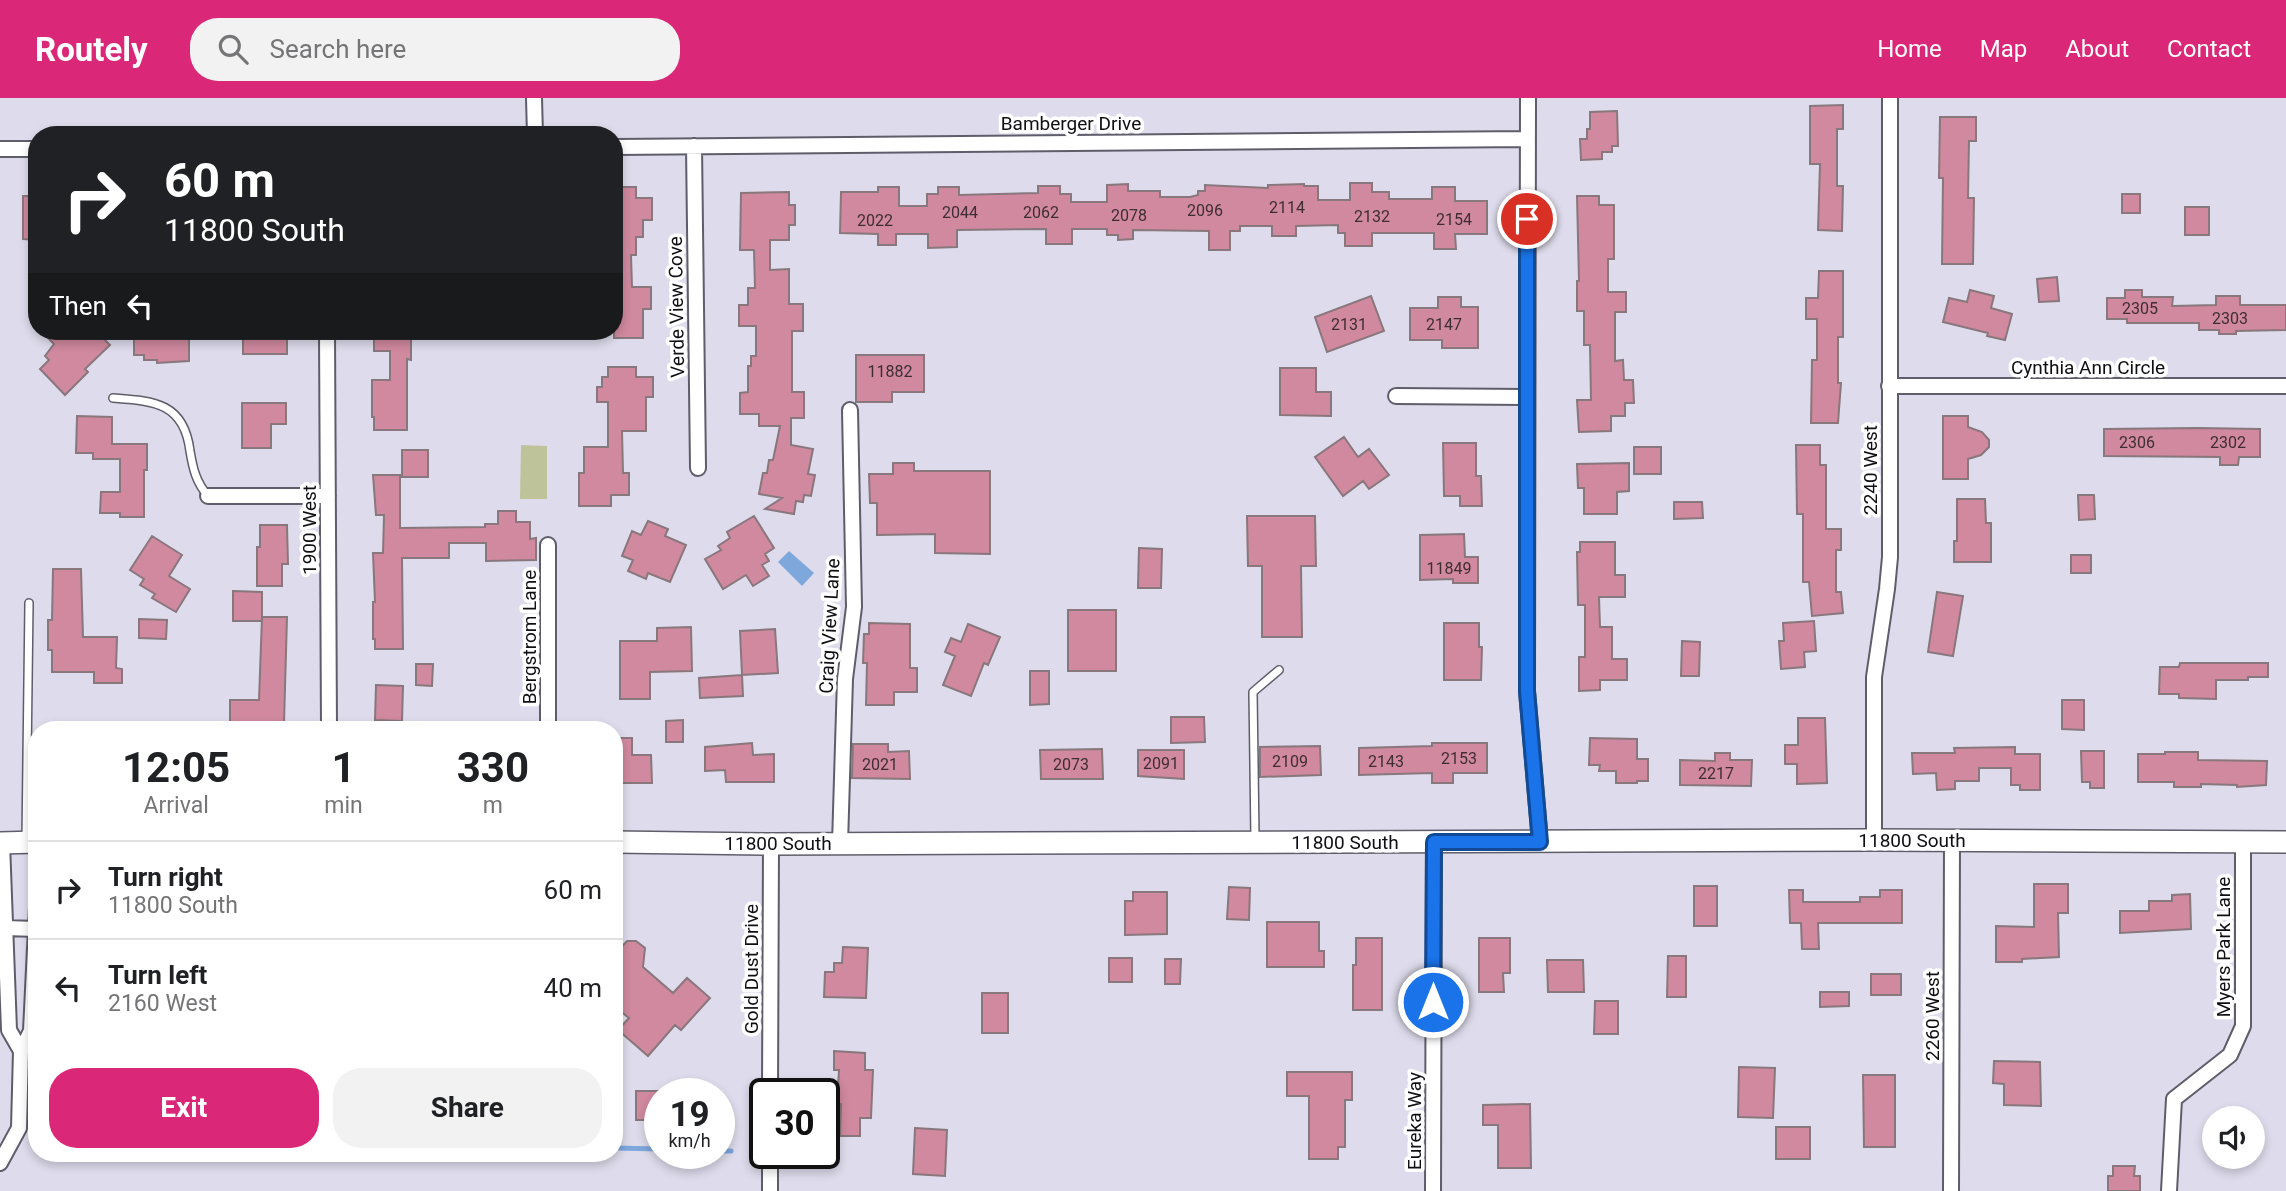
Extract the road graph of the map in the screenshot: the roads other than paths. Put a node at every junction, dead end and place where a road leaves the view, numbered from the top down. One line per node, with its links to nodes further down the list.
1 (534, 98): 4 (street)
2 (1528, 98): 5 (street)
3 (1890, 98): 11 (street, 2240 West)
4 (535, 126)
5 (1528, 139): 6 (street, Bamberger Drive); 14 (street)
6 (694, 146): 7 (street, Bamberger Drive); 17 (street, Verde View Cove)
7 (623, 147)
8 (0, 149): 9 (street)
9 (28, 149)
10 (327, 340): 19 (street, 1900 West)
11 (1889, 386): 12 (street, Cynthia Ann Circle); 26 (street, 2240 West)
12 (2286, 386)
13 (1396, 396): 14 (street)
14 (1527, 397): 31 (street)
15 (113, 398): 18 (lane)
16 (850, 410): 37 (street, Craig View Lane)
17 (698, 468)
18 (208, 496): 19 (street)
19 (328, 496): 24 (street, 1900 West)
20 (548, 545): 25 (street, Bergstrom Lane)
21 (29, 603): 23 (lane)
22 (1279, 670): 29 (lane)
23 (30, 721)
24 (328, 721)
25 (548, 721)
26 (1874, 840): 27 (main road, 11800 South); 31 (main road, 11800 South)
27 (1952, 841): 32 (main road, 11800 South); 47 (street, 2260 West)
28 (623, 842): 36 (main road, 11800 South)
29 (1255, 842): 30 (main road, 11800 South); 37 (main road, 11800 South)
30 (1434, 842): 31 (main road, 11800 South); 46 (street, Eureka Way)
31 (1540, 842)
32 (2243, 842): 33 (main road, 11800 South); 48 (street, Myers Park Lane)
33 (2286, 842)
34 (1, 843): 35 (main road); 38 (street)
35 (28, 843)
36 (771, 844): 37 (main road, 11800 South); 42 (street, Gold Dust Drive)
37 (840, 844)
38 (6, 928): 39 (street); 41 (street)
39 (28, 929)
40 (28, 1037): 41 (street)
41 (21, 1052): 43 (street)
42 (770, 1078)
43 (0, 1163)
44 (770, 1169): 45 (street)
45 (770, 1191)
46 (1433, 1191)
47 (1951, 1191)
48 (2169, 1191)

